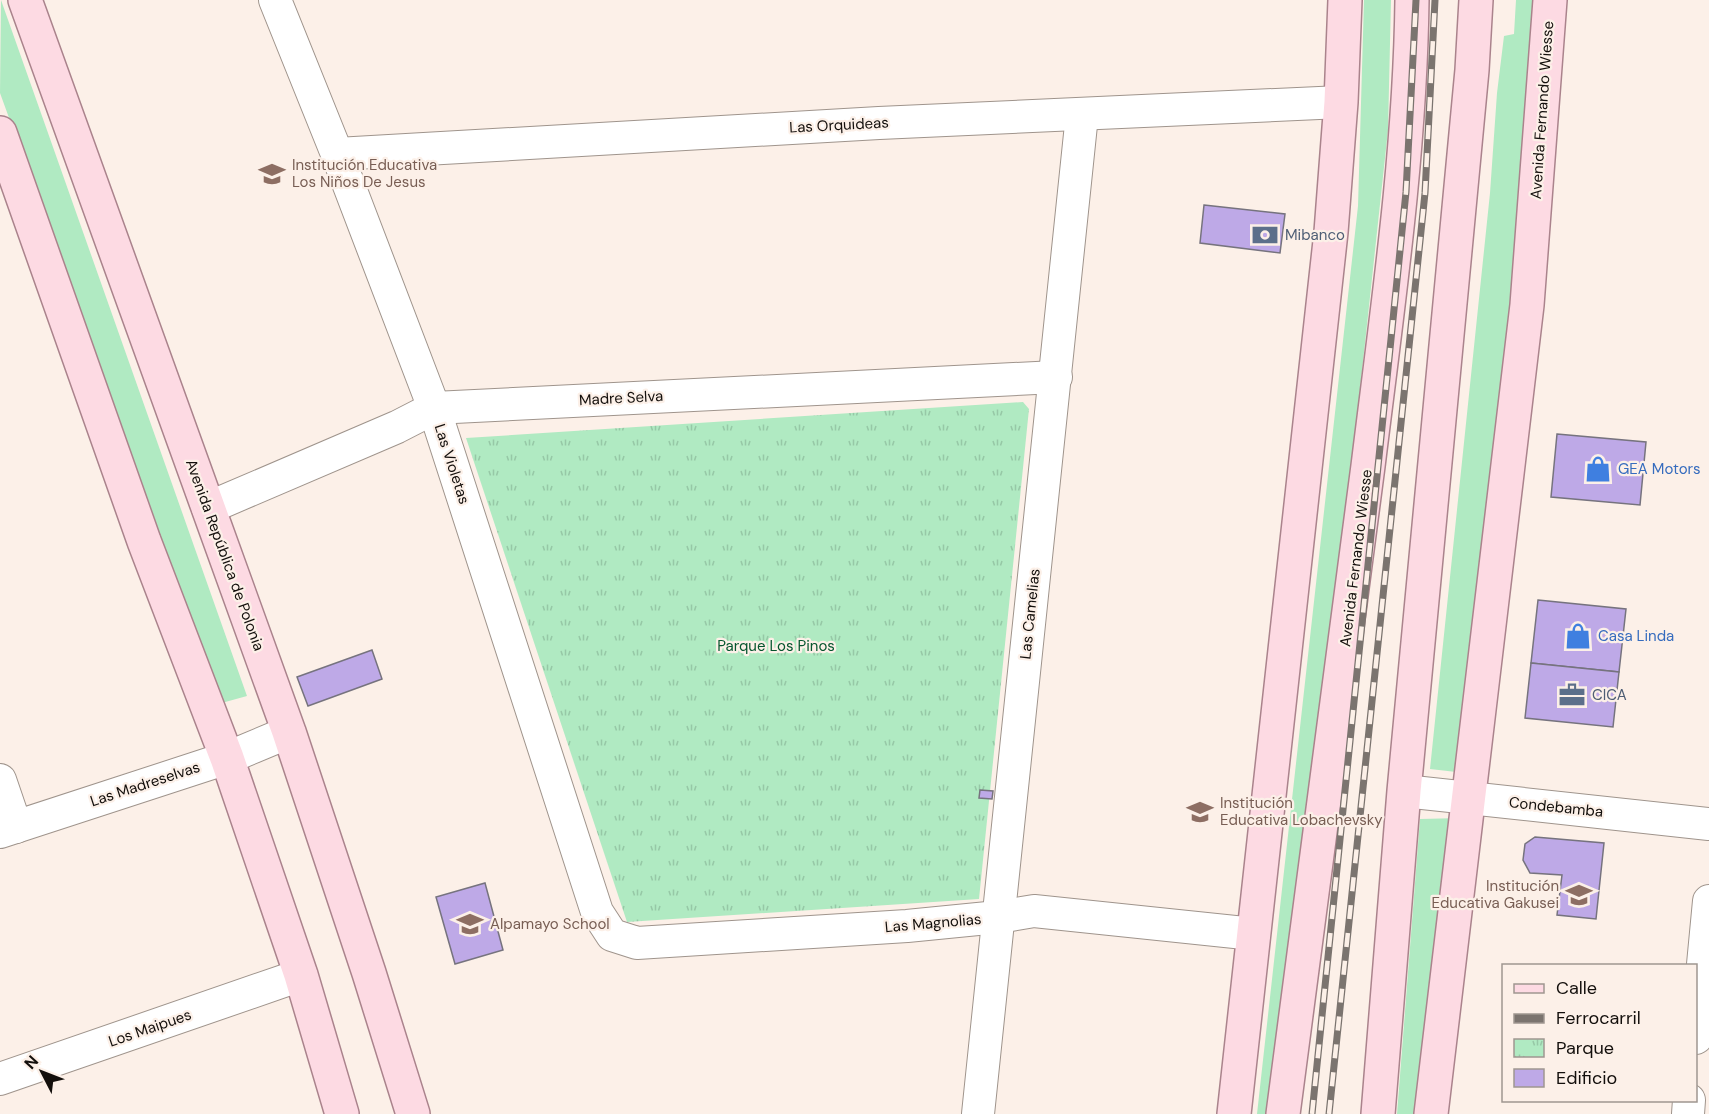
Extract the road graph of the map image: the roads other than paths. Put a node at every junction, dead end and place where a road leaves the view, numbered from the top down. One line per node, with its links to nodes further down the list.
1 (25, 0): 13 (main road, Avenida República de Polonia)
2 (275, 0): 10 (street, Las Violetas)
3 (1345, 0): 7 (main road)
4 (1412, 0): 32 (main road, Avenida Fernando Wiesse)
5 (1476, 0): 17 (main road)
6 (1550, 0): 18 (main road, Avenida Fernando Wiesse)
7 (1341, 102): 8 (street, Las Orquideas); 23 (main road)
8 (1082, 115): 10 (street, Las Orquideas); 11 (street, Las Camelias)
9 (0, 134): 15 (main road)
10 (338, 154): 12 (street, Las Violetas)
11 (1056, 377): 12 (street, Madre Selva); 22 (street, Las Camelias)
12 (434, 408): 13 (street, Madre Selva); 24 (street, Las Violetas)
13 (208, 508): 14 (main road, Avenida República de Polonia)
14 (289, 732): 15 (street, Las Madreselvas); 29 (main road, Avenida República de Polonia)
15 (227, 758): 20 (street, Las Madreselvas); 25 (main road)
16 (0, 780): 20 (street)
17 (1404, 791): 18 (street, Condebamba); 33 (main road)
18 (1468, 798): 19 (street, Condebamba); 34 (main road, Avenida Fernando Wiesse)
19 (1709, 824)
20 (8, 829)
21 (1709, 901): 26 (street)
22 (998, 917): 23 (street, Las Magnolias); 24 (street, Las Magnolias); 30 (street, Las Camelias)
23 (1254, 934): 31 (main road)
24 (612, 935)
25 (301, 975): 27 (street, Los Maipues); 28 (main road)
26 (1697, 1018)
27 (0, 1079)
28 (342, 1114)
29 (413, 1114)
30 (978, 1114)
31 (1233, 1114)
32 (1283, 1114)
33 (1378, 1114)
34 (1431, 1114)

